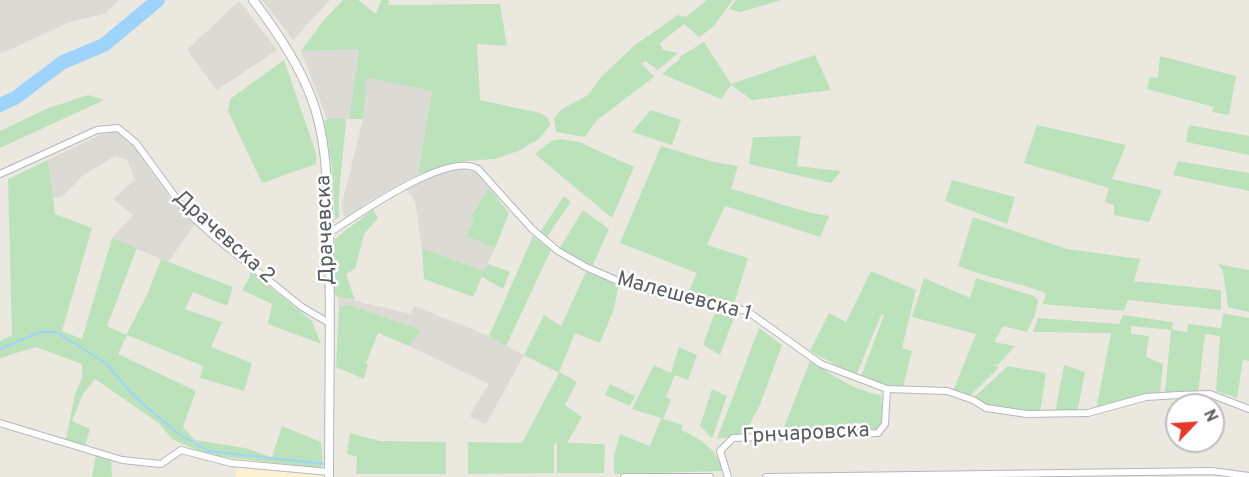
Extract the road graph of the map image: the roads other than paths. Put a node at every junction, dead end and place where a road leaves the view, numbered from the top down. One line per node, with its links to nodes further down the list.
1 (253, 0): 3 (main road, Драчевска)
2 (0, 174): 4 (street, Драчевска 2)
3 (329, 233): 4 (main road, Драчевска); 5 (street, Малешевска 1)
4 (329, 323): 9 (main road, Драчевска)
5 (887, 389): 6 (street, Малешевска 1); 14 (street, Грнчаровска)
6 (1249, 408)
7 (0, 423): 9 (street)
8 (1249, 466): 10 (street)
9 (329, 474)
10 (1247, 475): 11 (street, Грнчаровска)
11 (1059, 476): 15 (street, Грнчаровска)
12 (624, 477): 13 (street)
13 (710, 477)
14 (728, 477)
15 (766, 477)

